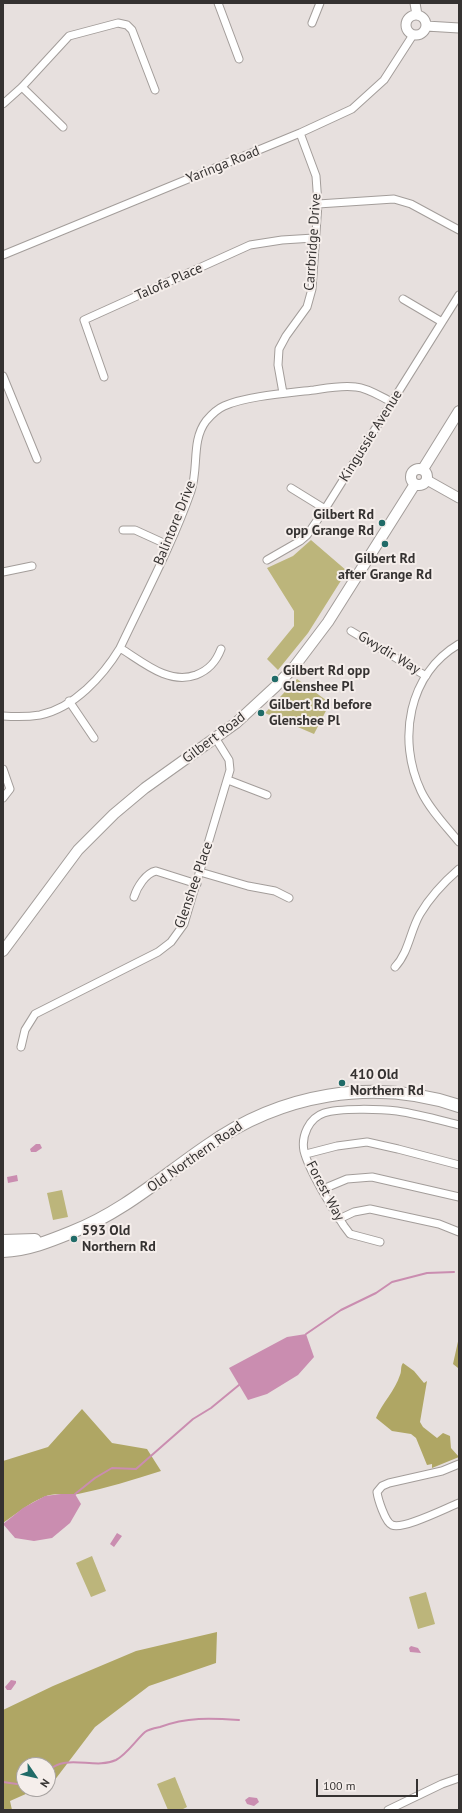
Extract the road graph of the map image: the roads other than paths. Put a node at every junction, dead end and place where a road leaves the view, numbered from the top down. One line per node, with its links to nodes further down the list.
1 (218, 3): 9 (street)
2 (320, 3): 5 (street)
3 (416, 3): 4 (street)
4 (417, 15): 6 (street); 8 (street)
5 (312, 23)
6 (426, 26): 7 (street); 8 (street)
7 (459, 28)
8 (413, 35): 14 (street, Yaringa Road)
9 (239, 59)
10 (22, 87): 11 (street); 12 (street); 13 (street)
11 (155, 90)
12 (3, 104)
13 (63, 127)
14 (300, 133): 15 (street, Carrbridge Drive); 18 (street, Yaringa Road)
15 (318, 204): 16 (street); 17 (street, Carrbridge Drive)
16 (459, 230)
17 (314, 238): 23 (street, Talofa Place); 24 (street, Carrbridge Drive)
18 (3, 253)
19 (459, 295): 21 (street, Kingussie Avenue)
20 (403, 299): 21 (street)
21 (442, 322): 25 (street, Kingussie Avenue)
22 (3, 376): 27 (street)
23 (104, 378)
24 (283, 393): 25 (street, Balintore Drive); 35 (street, Balintore Drive)
25 (392, 402): 33 (street, Kingussie Avenue)
26 (459, 411): 28 (main road)
27 (37, 459)
28 (423, 469): 29 (main road); 30 (main road)
29 (427, 480): 30 (main road); 32 (street)
30 (415, 484): 47 (main road, Gilbert Road)
31 (290, 488): 33 (street)
32 (459, 498)
33 (326, 509): 36 (street, Kingussie Avenue)
34 (123, 530): 35 (street)
35 (168, 545): 41 (street, Balintore Drive)
36 (267, 560)
37 (32, 566): 38 (street)
38 (3, 572)
39 (351, 631): 43 (street, Gwydir Way)
40 (459, 644): 43 (street)
41 (120, 648): 42 (street); 44 (street, Balintore Drive)
42 (221, 649)
43 (426, 676): 52 (street)
44 (69, 702): 45 (street, Balintore Drive); 46 (street)
45 (3, 716)
46 (94, 738)
47 (216, 739): 49 (street, Glenshee Place); 58 (main road, Gilbert Road)
48 (3, 769): 51 (street)
49 (228, 780): 50 (street); 54 (street, Glenshee Place)
50 (268, 795)
51 (3, 798)
52 (459, 842)
53 (459, 869): 59 (street)
54 (200, 872): 55 (street, Glenshee Place); 57 (street)
55 (197, 884): 56 (street); 60 (street, Glenshee Place)
56 (134, 897)
57 (289, 898)
58 (3, 951)
59 (395, 967)
60 (21, 1047)
61 (459, 1106): 69 (main road, Old Northern Road)
62 (459, 1125): 63 (street, Forest Way)
63 (306, 1154): 64 (street); 65 (street, Forest Way)
64 (459, 1166)
65 (323, 1190): 66 (street); 67 (street, Forest Way)
66 (459, 1198)
67 (339, 1219): 68 (street); 71 (street, Forest Way)
68 (459, 1232)
69 (56, 1238): 70 (main road, Old Northern Road); 72 (main road, Old Northern Road)
70 (3, 1241)
71 (380, 1242)
72 (3, 1251)
73 (459, 1464): 74 (street)
74 (459, 1502)
75 (459, 1778): 76 (street)
76 (388, 1810)

